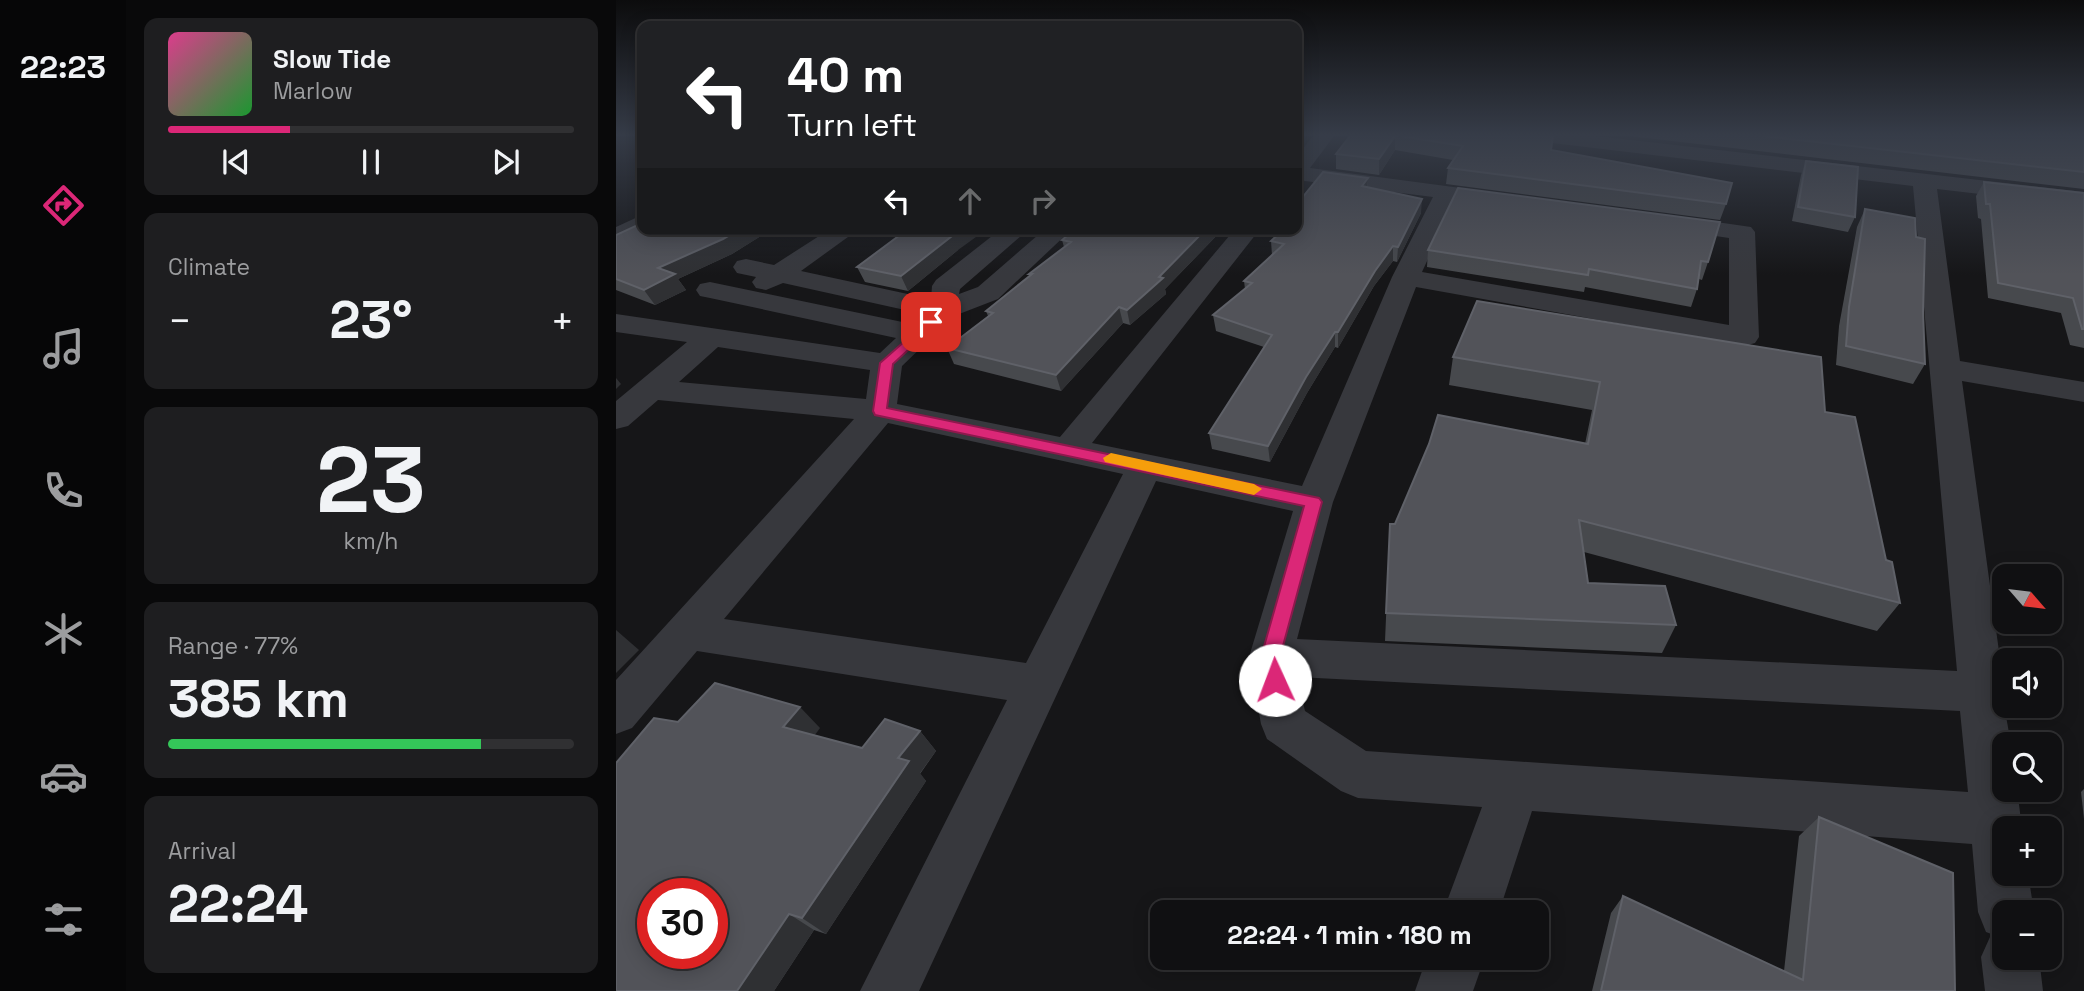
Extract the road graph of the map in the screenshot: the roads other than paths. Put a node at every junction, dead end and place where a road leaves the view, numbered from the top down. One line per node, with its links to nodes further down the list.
1 (1374, 182): 4 (street)
2 (1924, 182): 26 (street)
3 (1943, 182): 6 (street)
4 (1447, 192): 5 (street); 17 (street)
5 (1487, 197)
6 (2084, 199)
7 (1648, 219): 17 (street)
8 (637, 225): 14 (street)
9 (798, 235): 15 (street)
10 (838, 235): 16 (street)
11 (1010, 235): 20 (street)
12 (1053, 235): 20 (street)
13 (1243, 235): 31 (street)
14 (616, 237)
15 (746, 267): 16 (street); 18 (street)
16 (777, 275): 19 (street); 20 (street)
17 (1406, 277): 33 (street)
18 (710, 290): 19 (street); 22 (street)
19 (743, 297): 22 (street); 23 (street)
20 (944, 310): 23 (street)
21 (616, 323): 22 (street)
22 (675, 331): 24 (street)
23 (918, 334): 25 (street)
24 (712, 337): 25 (street); 27 (street)
25 (887, 363): 29 (street)
26 (1945, 368): 28 (street); 37 (street)
27 (651, 389): 29 (street); 30 (street)
28 (2084, 392)
29 (880, 411): 31 (street); 34 (street)
30 (616, 418)
31 (1069, 449): 32 (street)
32 (1145, 466): 33 (street); 36 (street)
33 (1314, 502): 35 (street)
34 (686, 631): 36 (street); 38 (street)
35 (1270, 657): 37 (street); 39 (street)
36 (1038, 685): 45 (street)
37 (1983, 692): 40 (street)
38 (616, 713)
39 (1515, 786): 41 (street); 42 (street)
40 (1997, 816)
41 (1992, 820)
42 (1475, 900)
43 (1451, 970): 46 (street)
44 (2012, 970): 47 (street)
45 (889, 991)
46 (1444, 991)
47 (2014, 991)

